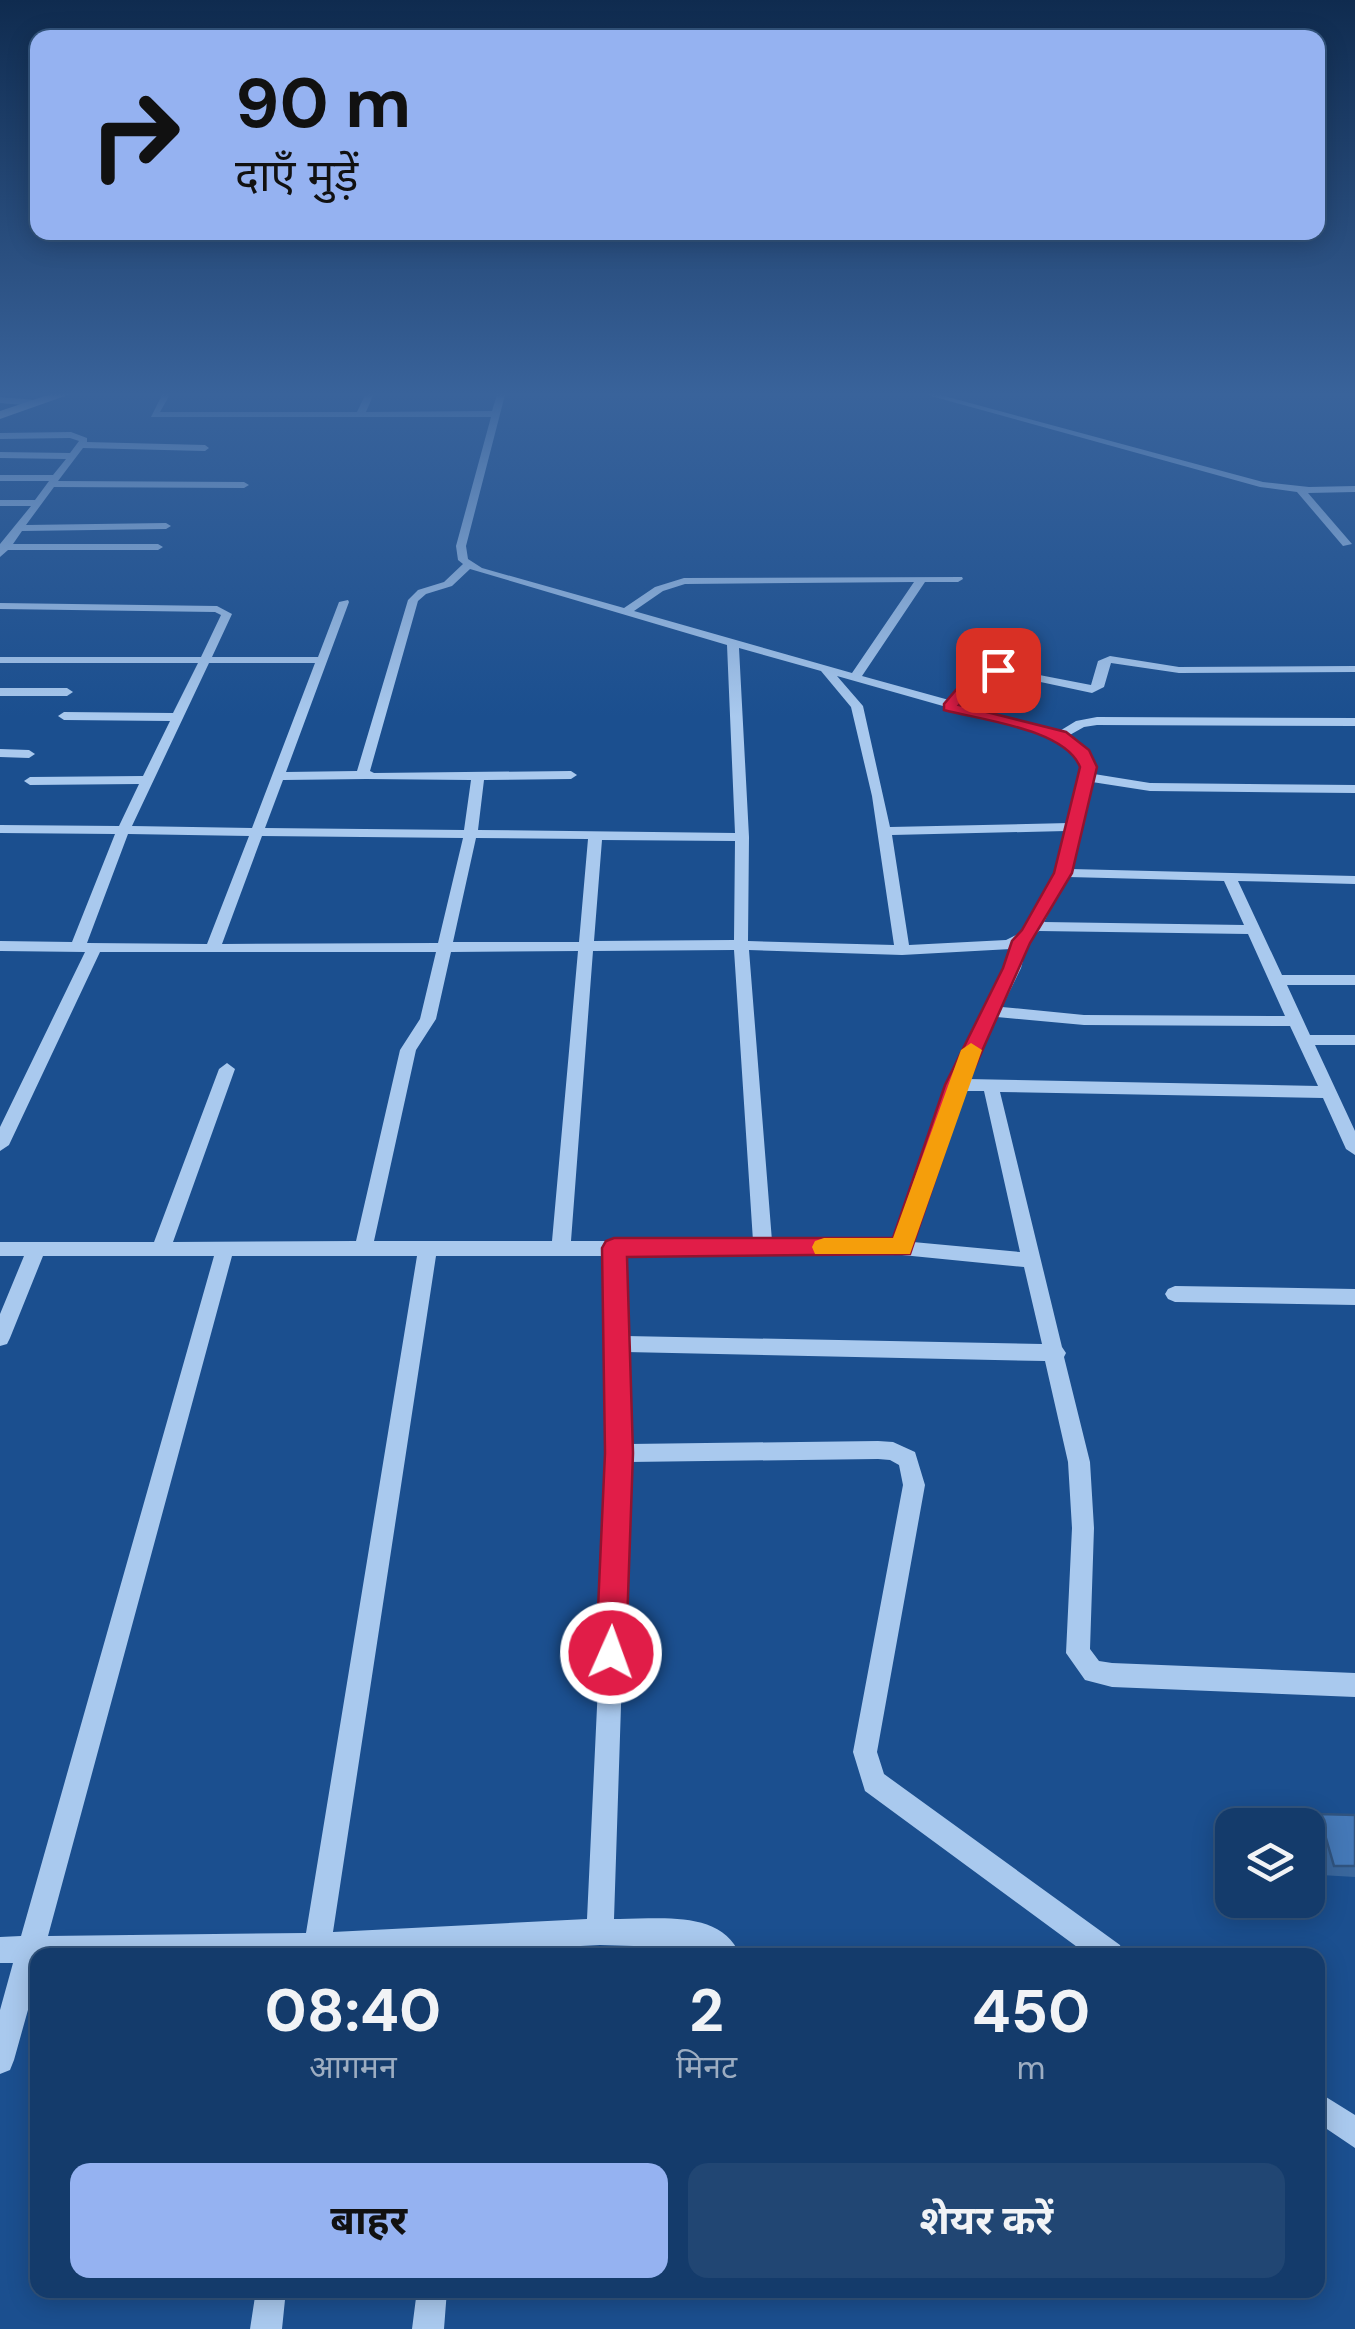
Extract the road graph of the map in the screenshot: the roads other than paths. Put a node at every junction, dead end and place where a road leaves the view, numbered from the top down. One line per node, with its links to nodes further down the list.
1 (39, 500): 5 (street)
2 (473, 500): 11 (street)
3 (1309, 500): 8 (street)
4 (0, 503): 5 (street)
5 (36, 503): 7 (street)
6 (166, 526): 7 (street)
7 (19, 528): 10 (street)
8 (1347, 544)
9 (158, 546): 10 (street)
10 (2, 550)
11 (469, 564): 16 (street); 33 (street)
12 (958, 578): 13 (street)
13 (922, 579): 16 (street); 23 (street)
14 (344, 602): 20 (street)
15 (0, 606): 18 (street)
16 (627, 611): 17 (street)
17 (733, 644): 21 (street); 48 (street)
18 (208, 658): 19 (street); 20 (street); 28 (street)
19 (0, 660)
20 (320, 660): 36 (street)
21 (824, 668): 23 (street); 44 (street)
22 (1355, 669): 26 (street)
23 (855, 677): 26 (street)
24 (0, 692): 25 (street)
25 (66, 692)
26 (949, 707): 30 (street)
27 (64, 716): 28 (street)
28 (180, 718): 38 (street)
29 (1355, 722): 30 (street)
30 (1060, 736): 37 (street)
31 (0, 754): 32 (street)
32 (29, 754)
33 (365, 775): 34 (street); 36 (street)
34 (478, 775): 35 (street); 46 (street)
35 (571, 775)
36 (276, 776): 43 (street)
37 (1087, 777): 40 (street); 41 (street)
38 (148, 780): 39 (street); 45 (street)
39 (30, 781)
40 (1355, 789)
41 (1075, 827): 44 (street); 49 (street)
42 (0, 830): 45 (street)
43 (255, 831): 45 (street); 46 (street); 60 (street)
44 (883, 831): 61 (street)
45 (123, 832): 59 (street)
46 (470, 836): 47 (street); 57 (street)
47 (595, 837): 48 (street); 58 (street)
48 (742, 837): 55 (street)
49 (1063, 873): 50 (street); 52 (street)
50 (1230, 878): 51 (street); 53 (street)
51 (1355, 880)
52 (1034, 926): 53 (street); 54 (street)
53 (1254, 930): 62 (street)
54 (1022, 941): 61 (street); 64 (street)
55 (741, 945): 58 (street); 61 (street); 75 (street)
56 (0, 946): 59 (street)
57 (442, 947): 58 (street); 60 (street); 82 (street)
58 (584, 947): 74 (street)
59 (86, 948): 60 (street); 72 (street)
60 (213, 950)
61 (902, 950)
62 (1277, 980): 63 (street); 65 (street)
63 (1355, 980)
64 (989, 1012): 65 (street); 69 (street)
65 (1297, 1021): 66 (street)
66 (1307, 1040): 67 (street); 71 (street)
67 (1355, 1040)
68 (227, 1069): 76 (street)
69 (956, 1085): 70 (street); 78 (street)
70 (991, 1087): 71 (street); 84 (street)
71 (1330, 1092): 73 (street)
72 (0, 1145)
73 (1355, 1149)
74 (562, 1247): 77 (street); 83 (street)
75 (762, 1247): 77 (street); 78 (street)
76 (162, 1248): 80 (street); 81 (street)
77 (614, 1248): 88 (street)
78 (902, 1248): 84 (street)
79 (0, 1249): 80 (street)
80 (36, 1250): 87 (street)
81 (225, 1250): 82 (street); 98 (street)
82 (363, 1250): 83 (street)
83 (428, 1251): 93 (street)
84 (1030, 1260): 89 (street)
85 (1175, 1294): 86 (street)
86 (1355, 1296)
87 (0, 1338)
88 (618, 1344): 89 (street); 90 (street)
89 (1056, 1353): 91 (street)
90 (619, 1453): 92 (street); 96 (street)
91 (1355, 1684)
92 (600, 1932): 94 (street); 95 (street)
93 (316, 1948)
94 (468, 1948)
95 (721, 1948)
96 (1100, 1948)
97 (0, 1950): 98 (street)
98 (29, 1950): 99 (street)
99 (0, 2060)
100 (1325, 2111): 101 (street)
101 (1355, 2133)
102 (270, 2298): 104 (street)
103 (431, 2298): 105 (street)
104 (266, 2329)
105 (428, 2329)

